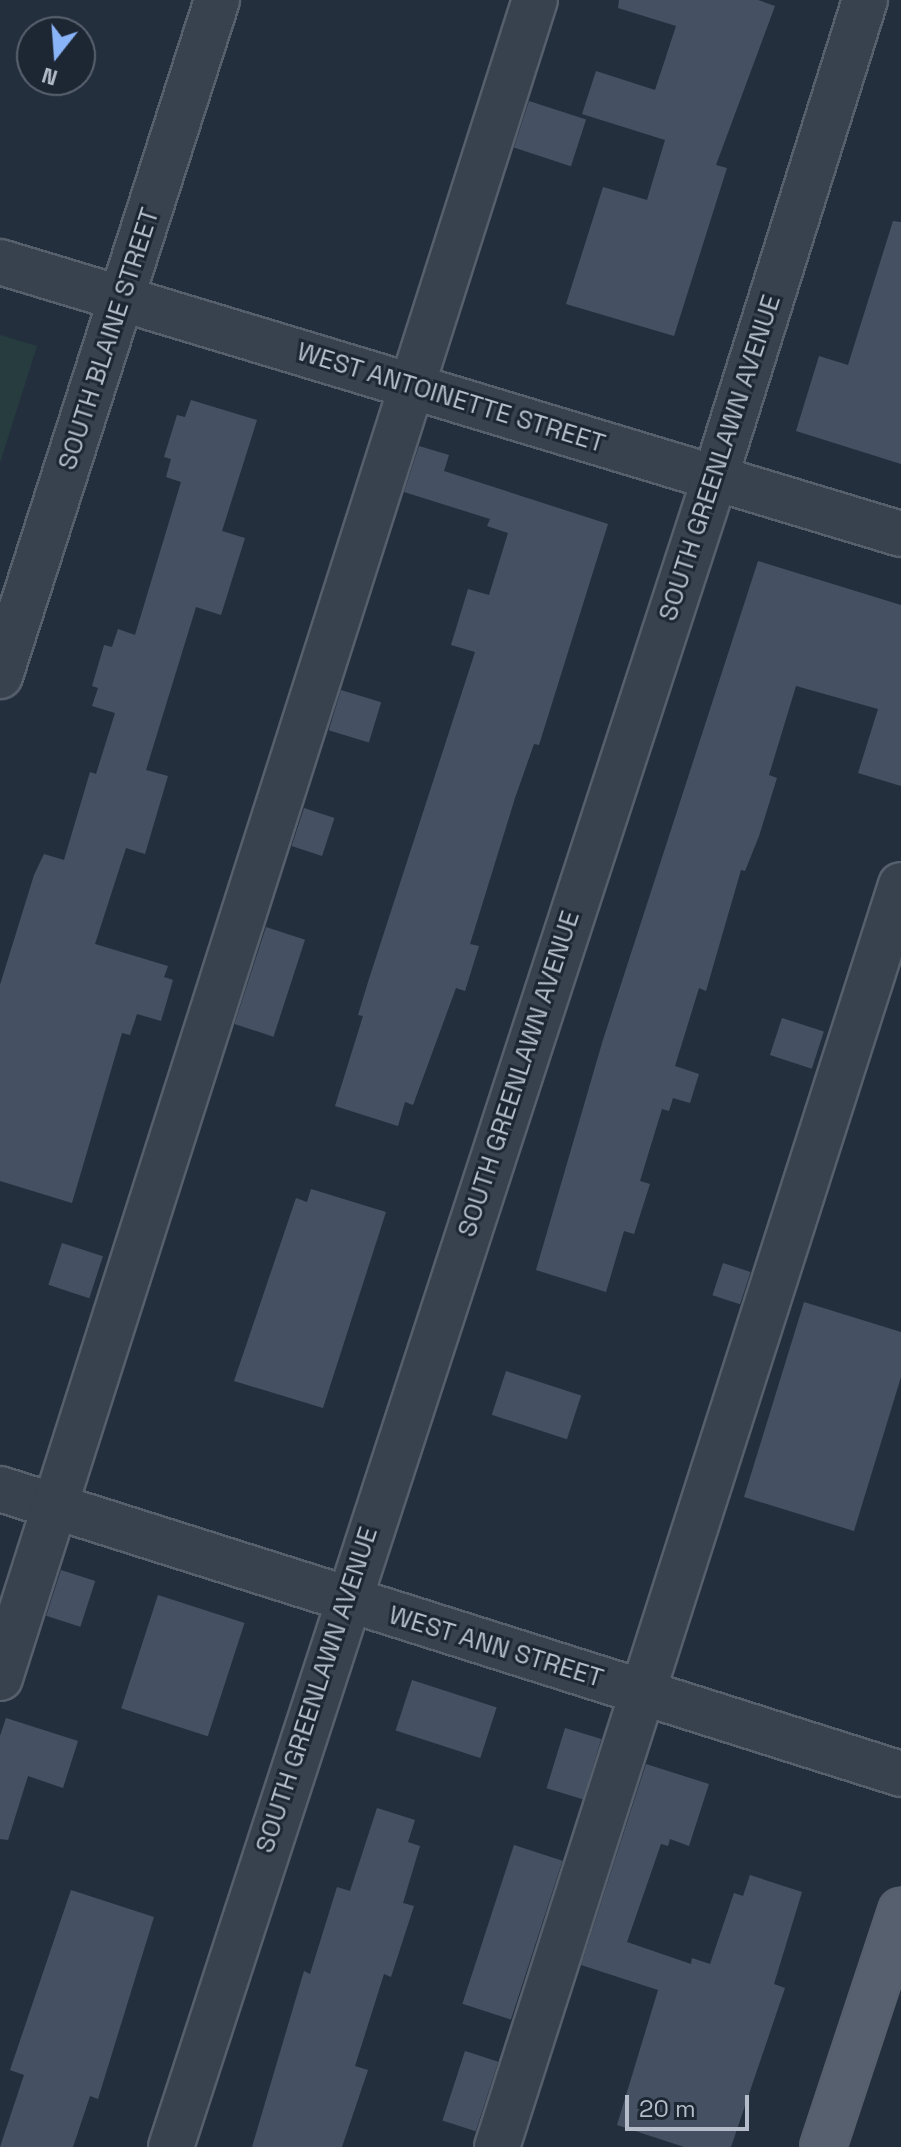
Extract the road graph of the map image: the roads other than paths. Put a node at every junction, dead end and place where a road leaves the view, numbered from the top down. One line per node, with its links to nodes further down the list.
1 (217, 0): 5 (street, SOUTH BLAINE STREET)
2 (535, 0): 6 (street)
3 (865, 0): 7 (street, SOUTH GREENLAWN AVENUE)
4 (0, 262): 5 (street, WEST ANTOINETTE STREET)
5 (123, 299): 6 (street, WEST ANTOINETTE STREET); 9 (street, SOUTH BLAINE STREET)
6 (411, 386): 7 (street, WEST ANTOINETTE STREET); 12 (street)
7 (715, 478): 8 (street, WEST ANTOINETTE STREET); 13 (street, SOUTH GREENLAWN AVENUE)
8 (901, 534)
9 (0, 676)
10 (901, 885): 15 (street)
11 (0, 1489): 12 (street, WEST ANN STREET)
12 (55, 1507): 13 (street, WEST ANN STREET); 14 (street)
13 (345, 1600): 15 (street, WEST ANN STREET); 18 (street, SOUTH GREENLAWN AVENUE)
14 (0, 1678)
15 (643, 1693): 16 (street, WEST ANN STREET); 19 (street)
16 (901, 1774)
17 (901, 1911): 20 (main road)
18 (171, 2147)
19 (497, 2147)
20 (823, 2147)

